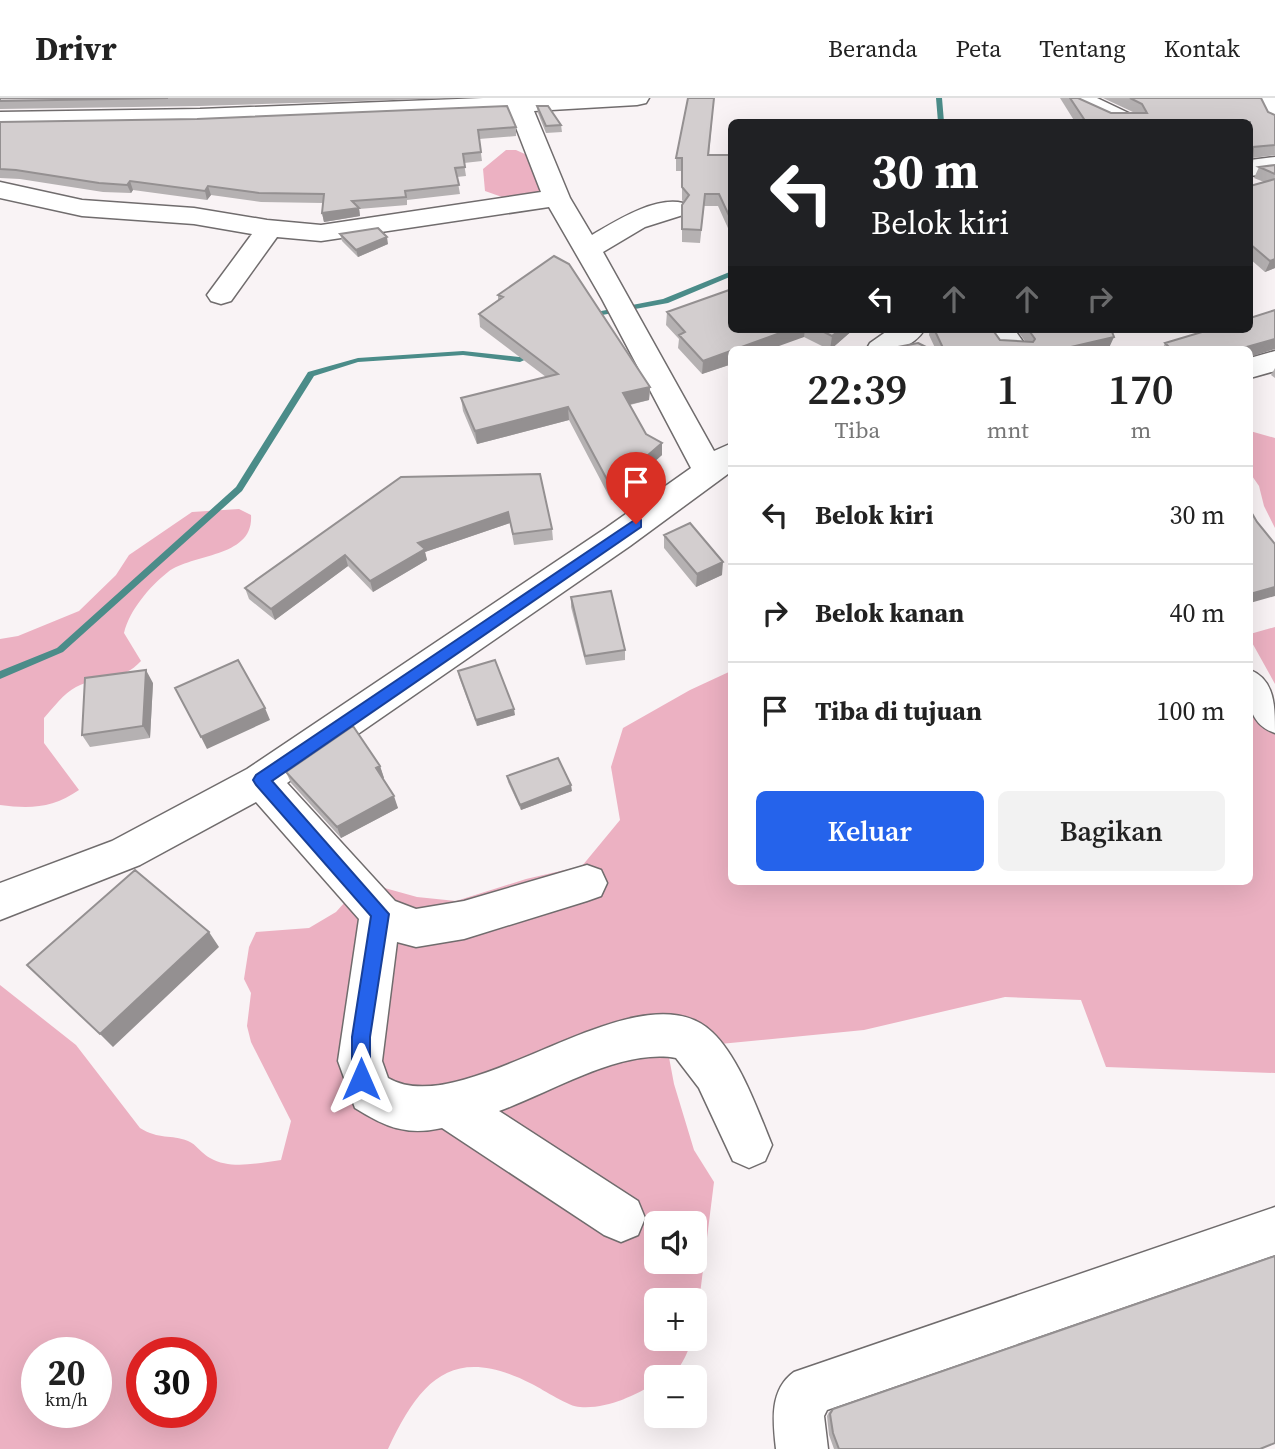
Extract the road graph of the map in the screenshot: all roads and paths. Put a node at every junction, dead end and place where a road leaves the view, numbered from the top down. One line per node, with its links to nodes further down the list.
1 (637, 98): 4 (street)
2 (1077, 98): 7 (street)
3 (1265, 98): 6 (street)
4 (519, 104): 5 (street); 10 (street)
5 (297, 105): 8 (street)
6 (1275, 117)
7 (1122, 119)
8 (0, 120)
9 (0, 190): 12 (street)
10 (557, 198): 12 (street); 13 (street)
11 (673, 209): 13 (street)
12 (269, 229): 14 (street)
13 (587, 250): 19 (street)
14 (221, 295)
15 (904, 333): 16 (street)
16 (887, 346)
17 (1275, 361): 18 (street)
18 (1253, 367)
19 (720, 462): 22 (street)
20 (1253, 689): 21 (street)
21 (1275, 718)
22 (261, 780): 24 (street); 25 (street)
23 (587, 883): 25 (street)
24 (0, 902)
25 (380, 914): 26 (street)
26 (448, 1105): 27 (street); 28 (street)
27 (749, 1145)
28 (621, 1218)
29 (1275, 1231): 30 (street)
30 (802, 1449)

